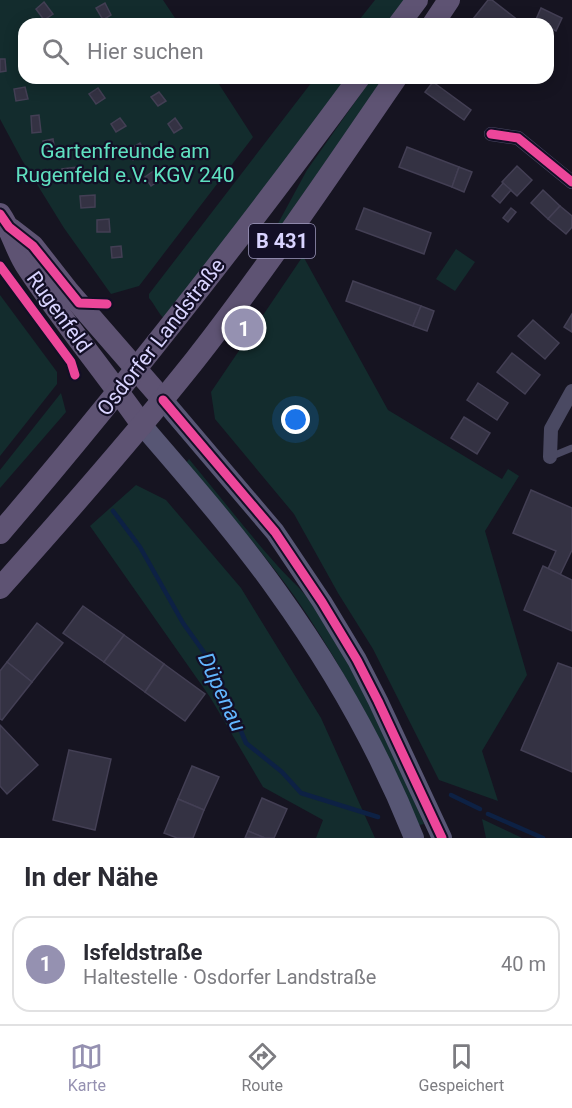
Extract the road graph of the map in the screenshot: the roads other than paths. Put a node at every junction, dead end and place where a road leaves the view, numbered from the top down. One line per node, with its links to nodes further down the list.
1 (417, 0): 3 (main road)
2 (449, 0): 4 (main road)
3 (404, 18)
4 (437, 18)
5 (355, 84): 10 (main road, Osdorfer Landstraße / B 431)
6 (392, 84): 13 (main road, Osdorfer Landstraße / B 431)
7 (491, 134): 8 (street)
8 (572, 182)
9 (5, 220): 10 (main road, Rugenfeld); 12 (main road, Rugenfeld)
10 (136, 370): 12 (main road, Osdorfer Landstraße / B 431); 13 (main road, Rugenfeld)
11 (572, 391): 16 (street)
12 (118, 392): 14 (main road, Rugenfeld); 17 (main road, Osdorfer Landstraße / B 431)
13 (163, 400): 14 (main road, Osdorfer Landstraße / B 431); 20 (main road)
14 (142, 425): 18 (main road, Osdorfer Landstraße / B 431); 19 (main road)
15 (572, 448): 16 (lane)
16 (550, 457)
17 (0, 533)
18 (0, 588)
19 (414, 838)
20 (442, 838)

